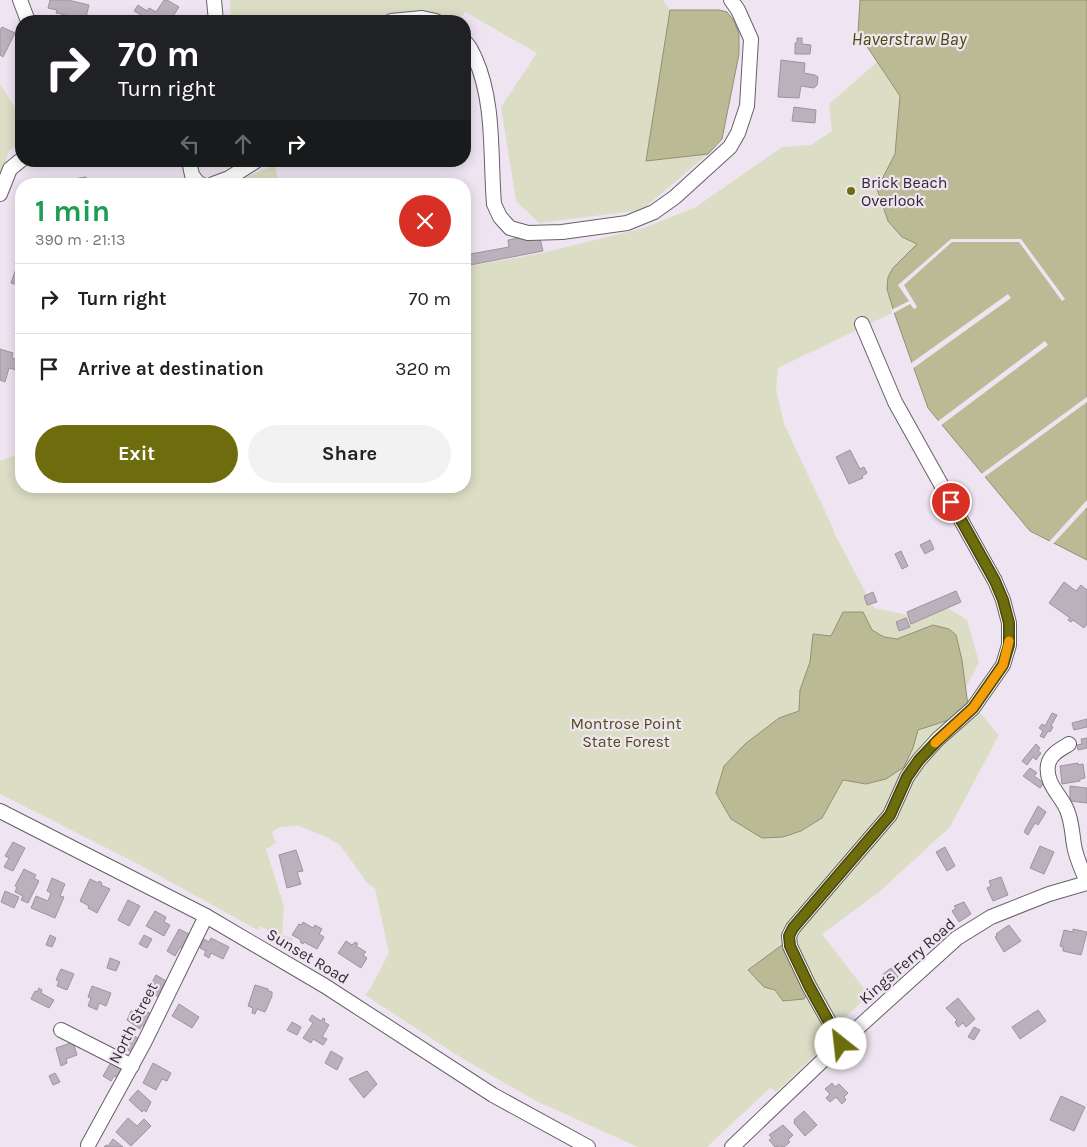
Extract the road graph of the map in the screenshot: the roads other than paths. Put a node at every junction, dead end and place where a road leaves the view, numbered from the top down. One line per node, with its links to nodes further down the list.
1 (20, 0): 4 (street)
2 (214, 0): 5 (street)
3 (731, 0): 6 (street)
4 (26, 15)
5 (215, 15)
6 (471, 51)
7 (15, 165): 10 (street)
8 (247, 167): 9 (street)
9 (227, 178)
10 (0, 194)
11 (862, 324): 17 (street)
12 (1069, 744): 14 (street)
13 (0, 811): 15 (street, Sunset Road)
14 (1087, 882): 17 (street, Kings Ferry Road)
15 (206, 916): 18 (street, North Street); 20 (street, Sunset Road)
16 (61, 1030): 18 (street)
17 (841, 1044): 21 (street, Kings Ferry Road)
18 (132, 1066): 19 (street, North Street)
19 (88, 1145)
20 (588, 1147)
21 (732, 1147)

